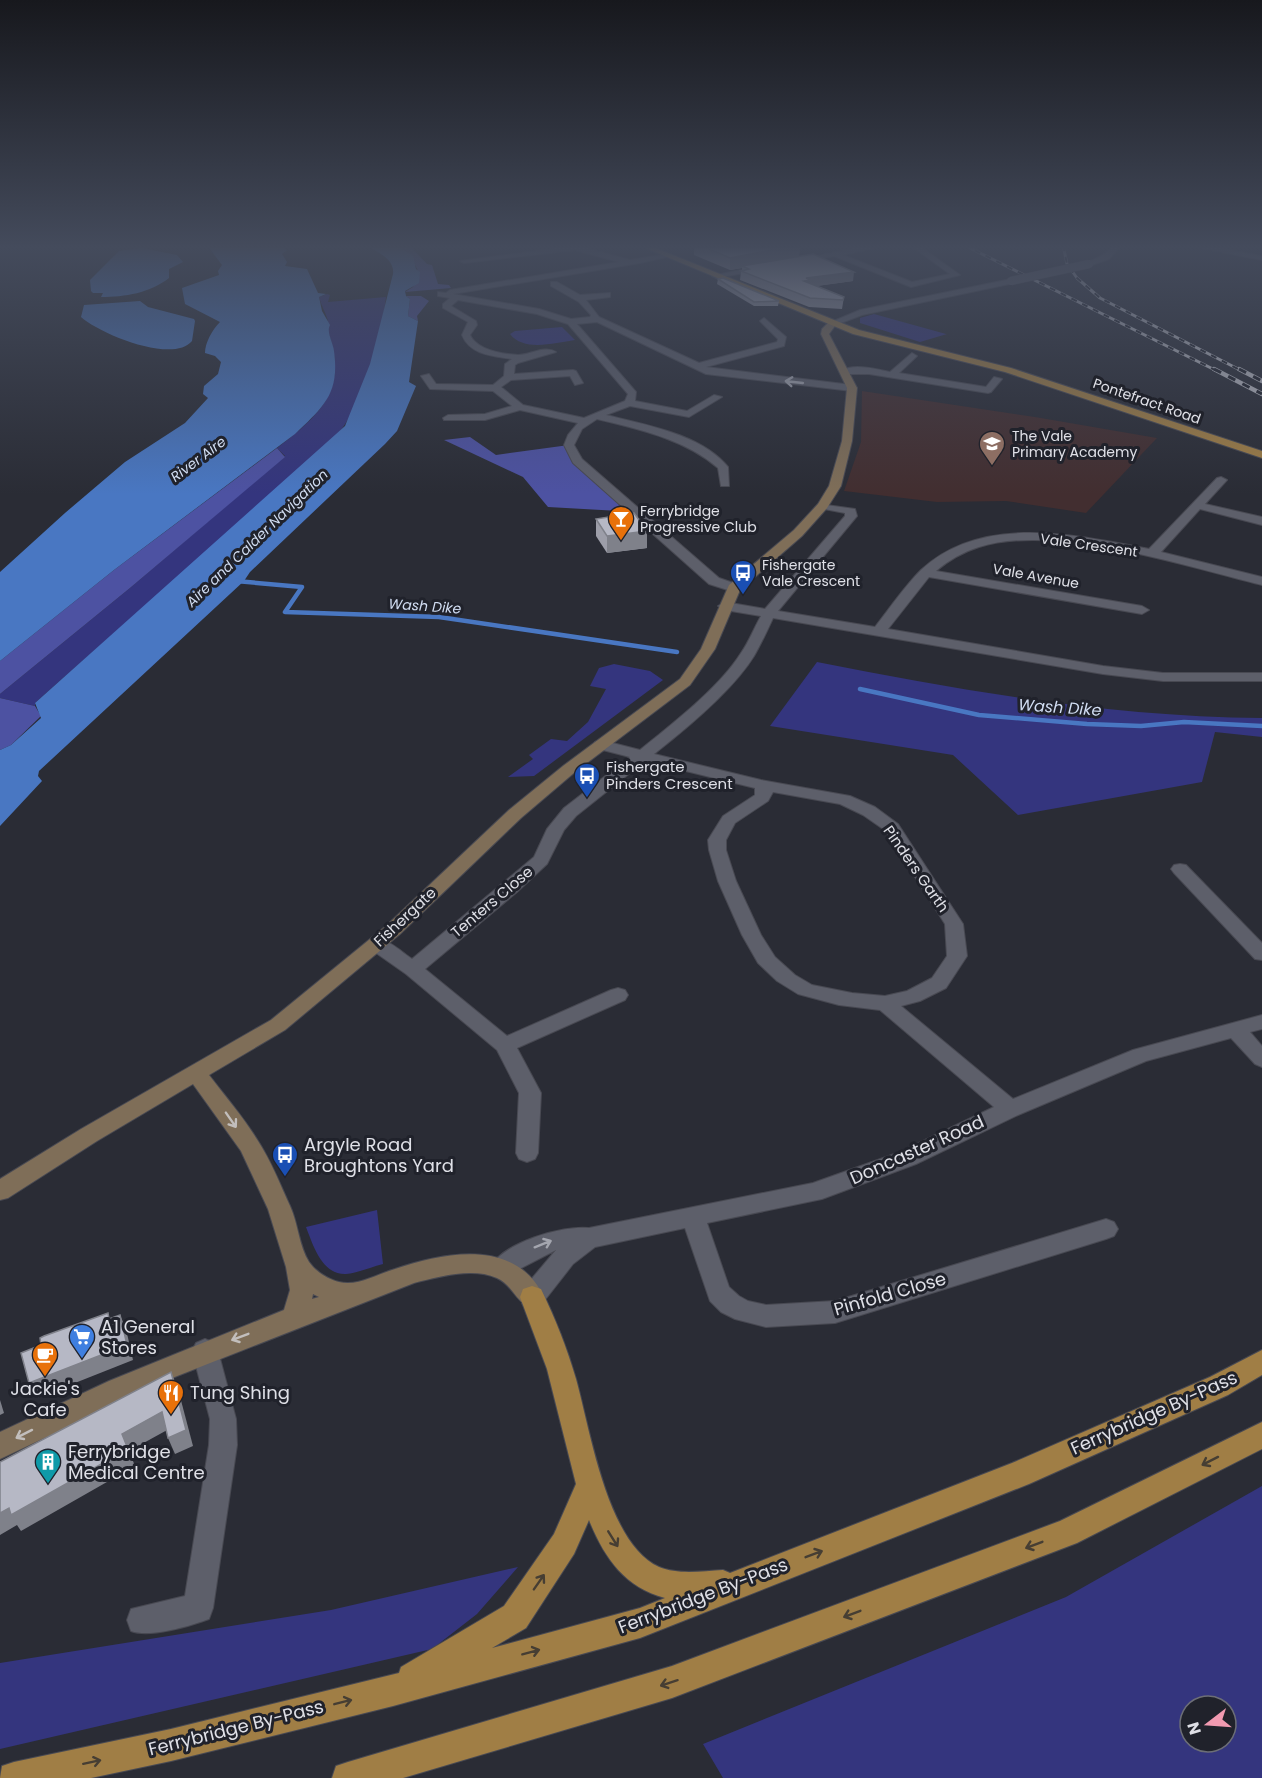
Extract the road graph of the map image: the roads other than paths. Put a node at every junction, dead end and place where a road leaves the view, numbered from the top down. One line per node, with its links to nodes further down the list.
1 (470, 328): 9 (street)
2 (576, 328): 24 (street)
3 (613, 328): 10 (street)
4 (770, 328): 10 (street)
5 (828, 328): 11 (main road)
6 (846, 328): 7 (main road, Pontefract Road)
7 (915, 351): 12 (street); 29 (main road, Pontefract Road)
8 (551, 352): 9 (street)
9 (521, 358): 14 (street)
10 (696, 367): 21 (street, one-way to 10)
11 (846, 371): 12 (street); 21 (main road)
12 (892, 375): 15 (street)
13 (426, 376): 19 (street)
14 (509, 377): 17 (street); 20 (street)
15 (997, 379)
16 (590, 382): 17 (street)
17 (578, 383): 18 (street)
18 (554, 384)
19 (462, 387): 20 (street); 23 (street)
20 (497, 388): 25 (street)
21 (852, 388): 33 (main road)
22 (717, 397): 24 (street)
23 (457, 398)
24 (631, 398): 26 (street)
25 (520, 407): 27 (street); 28 (street)
26 (596, 416): 28 (street); 31 (street)
27 (448, 417)
28 (584, 422): 38 (street)
29 (1262, 455)
30 (1221, 480): 32 (street)
31 (725, 484)
32 (1197, 505): 34 (street); 35 (street)
33 (823, 506): 38 (main road); 41 (street)
34 (1262, 521)
35 (1152, 554): 36 (street, Vale Crescent); 37 (street, Vale Crescent)
36 (925, 573): 40 (street, Vale Avenue); 42 (street, Vale Crescent)
37 (1262, 581)
38 (740, 582): 39 (main road, Fishergate)
39 (725, 606): 41 (street); 44 (main road, Fishergate)
40 (1142, 610)
41 (769, 613): 42 (street); 45 (street)
42 (879, 632): 43 (street)
43 (1262, 677)
44 (601, 745): 45 (street, Pinders Garth); 50 (main road, Fishergate)
45 (642, 757): 46 (street, Pinders Garth); 52 (street, Tenters Close)
46 (761, 784): 47 (street, Pinders Garth); 48 (street)
47 (808, 794): 48 (street); 54 (street, Pinders Garth)
48 (752, 804): 54 (street, Pinders Garth)
49 (1180, 869): 51 (street)
50 (376, 944): 52 (street); 59 (main road, Fishergate)
51 (1262, 954)
52 (413, 969): 57 (street)
53 (618, 995): 57 (street)
54 (885, 1003): 60 (street)
55 (1262, 1022): 56 (street, Doncaster Road)
56 (1234, 1028): 58 (street); 60 (street, Doncaster Road)
57 (505, 1045): 61 (street)
58 (1262, 1059)
59 (196, 1073): 62 (main road, Fishergate); 66 (main road, one-way to 66)
60 (1010, 1109): 63 (street, Doncaster Road)
61 (527, 1153)
62 (0, 1191)
63 (693, 1216): 64 (street, Pinfold Close); 65 (street, Doncaster Road)
64 (1106, 1229)
65 (589, 1238): 67 (street, Doncaster Road, one-way to 65); 69 (street, Doncaster Road)
66 (298, 1267): 68 (main road); 70 (main road)
67 (502, 1268): 68 (main road); 69 (main road)
68 (352, 1296): 70 (main road)
69 (532, 1297): 75 (main road)
70 (295, 1317): 71 (main road, one-way to 71)
71 (205, 1351): 74 (main road, one-way to 74); 77 (street)
72 (1262, 1362): 76 (main road, Ferrybridge By-Pass, one-way to 72)
73 (1262, 1435): 80 (main road, one-way to 80)
74 (0, 1446)
75 (590, 1485): 76 (main road, one-way to 76); 78 (main road, one-way to 75)
76 (734, 1585): 78 (main road, Ferrybridge By-Pass, one-way to 76)
77 (142, 1620)
78 (393, 1690): 79 (main road, Ferrybridge By-Pass, one-way to 78)
79 (14, 1778)
80 (348, 1778)

